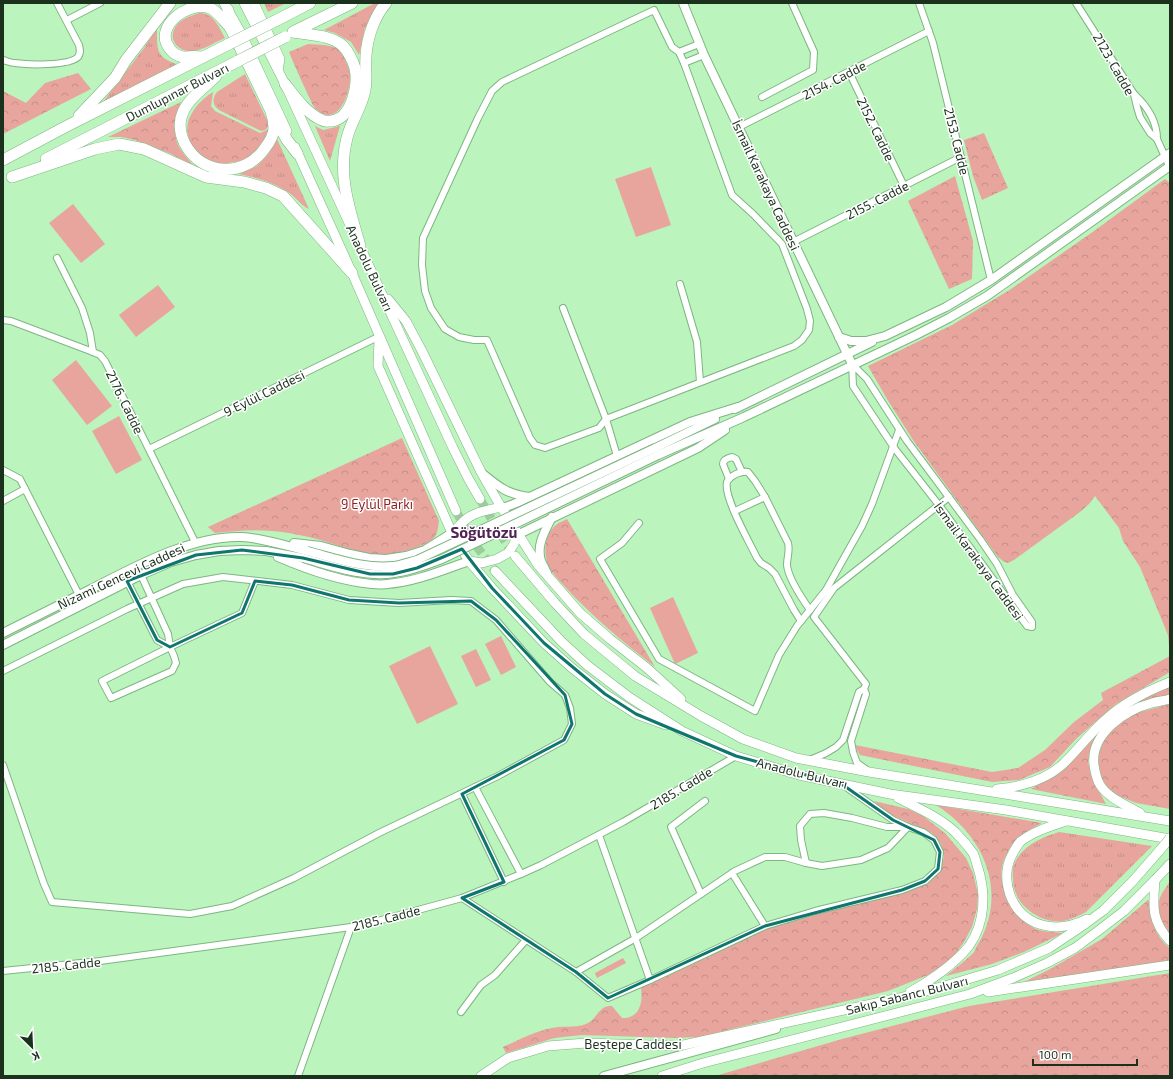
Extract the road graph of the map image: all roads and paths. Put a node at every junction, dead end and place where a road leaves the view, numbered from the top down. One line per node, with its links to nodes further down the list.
1 (57, 3): 14 (street)
2 (100, 3): 14 (street)
3 (170, 3): 31 (highway)
4 (244, 3): 25 (main road, Anadolu Bulvarı)
5 (254, 3): 25 (main road)
6 (310, 3): 21 (highway, Dumlupınar Bulvarı, bridge)
7 (352, 3): 17 (highway, Dumlupınar Bulvarı)
8 (386, 3): 42 (highway)
9 (683, 3): 18 (street, İsmail Karakaya Caddesi)
10 (792, 3): 29 (street)
11 (919, 3): 16 (street, 2153. Cadde)
12 (1076, 3): 28 (street, 2123. Cadde)
13 (226, 6): 15 (highway); 34 (main road, Anadolu Bulvarı)
14 (67, 20): 22 (street)
15 (230, 27): 21 (highway); 30 (highway)
16 (929, 31): 26 (street, 2154. Cadde); 36 (street, 2153. Cadde)
17 (289, 34): 24 (highway, Dumlupınar Bulvarı, bridge); 27 (highway)
18 (699, 44): 19 (street); 20 (street, İsmail Karakaya Caddesi)
19 (679, 52): 23 (street); 60 (street)
20 (704, 55): 23 (street); 32 (street, İsmail Karakaya Caddesi)
21 (204, 57): 31 (highway, Dumlupınar Bulvarı)
22 (3, 60)
23 (684, 63): 57 (street)
24 (224, 68): 30 (highway); 39 (highway, Dumlupınar Bulvarı)
25 (278, 70): 27 (main road, Anadolu Bulvarı)
26 (849, 72): 32 (street, 2154. Cadde); 40 (street, 2152. Cadde)
27 (285, 84): 42 (main road, Anadolu Bulvarı)
28 (1134, 94): 33 (street, 2123. Cadde); 33 (street)
29 (762, 97)
30 (271, 111): 34 (highway)
31 (71, 123): 37 (highway, Dumlupınar Bulvarı)
32 (739, 127): 41 (street, İsmail Karakaya Caddesi)
33 (1157, 139): 35 (street, 2123. Cadde)
34 (298, 153): 44 (main road, Anadolu Bulvarı)
35 (1167, 155): 38 (street, 2123. Cadde); 45 (street)
36 (961, 157): 40 (street, 2155. Cadde); 45 (street, 2153. Cadde)
37 (3, 160)
38 (1170, 167): 56 (street)
39 (7, 180): 44 (highway)
40 (904, 186): 41 (street, 2155. Cadde)
41 (793, 242): 52 (street, İsmail Karakaya Caddesi)
42 (360, 246): 47 (main road, Anadolu Bulvarı)
43 (57, 258): 53 (street)
44 (352, 273): 50 (main road, Anadolu Bulvarı)
45 (991, 280): 51 (street)
46 (680, 284): 57 (street)
47 (379, 289): 67 (main road); 74 (main road, Anadolu Bulvarı)
48 (563, 308): 60 (street)
49 (3, 320): 53 (street, 2176. Cadde)
50 (380, 336): 63 (street, 9 Eylül Caddesi); 78 (main road, Anadolu Bulvarı); 82 (main road)
51 (885, 336): 52 (street); 54 (street)
52 (839, 337): 54 (street, İsmail Karakaya Caddesi); 55 (street)
53 (93, 352): 63 (street, 2176. Cadde)
54 (847, 354): 55 (street); 56 (street, İsmail Karakaya Caddesi)
55 (834, 360): 58 (street)
56 (852, 364): 59 (street); 61 (street, İsmail Karakaya Caddesi); 62 (street, İsmail Karakaya Caddesi)
57 (700, 382): 60 (street)
58 (738, 408): 64 (street); 65 (street)
59 (744, 417): 64 (street); 80 (street)
60 (606, 420): 65 (street)
61 (899, 430): 62 (street); 73 (street, İsmail Karakaya Caddesi)
62 (893, 447): 76 (street, İsmail Karakaya Caddesi); 98 (street)
63 (149, 449): 85 (street, 2176. Cadde)
64 (656, 452): 87 (street, Nizami Gencevi Caddesi, bridge); 87 (street, Nizami Gencevi Caddesi, bridge)
65 (617, 456): 72 (street)
66 (3, 470): 70 (street)
67 (481, 472): 72 (street); 77 (main road)
68 (742, 472): 69 (street); 69 (street); 71 (street)
69 (729, 478): 79 (street)
70 (25, 489): 75 (street); 95 (street)
71 (765, 496): 79 (street); 98 (street)
72 (529, 497): 77 (street)
73 (949, 497): 76 (street); 76 (street, İsmail Karakaya Caddesi)
74 (480, 499)
75 (3, 501)
76 (939, 505): 105 (street)
77 (500, 507): 82 (main road); 83 (main road)
78 (456, 511)
79 (735, 511): 99 (street)
80 (552, 517): 83 (street); 94 (street)
81 (639, 523): 99 (street)
82 (452, 533): 84 (street, Nizami Gencevi Caddesi); 89 (main road)
83 (517, 534): 89 (main road); 94 (main road)
84 (267, 541): 85 (street, Nizami Gencevi Caddesi); 87 (street, Nizami Gencevi Caddesi)
85 (195, 542): 95 (street, Nizami Gencevi Caddesi)
86 (266, 551): 87 (street, Nizami Gencevi Caddesi); 89 (street, Nizami Gencevi Caddesi); 91 (street, Nizami Gencevi Caddesi)
87 (305, 554)
88 (515, 556): 107 (main road, Anadolu Bulvarı)
89 (470, 561): 108 (main road)
90 (495, 571): 108 (main road, Anadolu Bulvarı)
91 (141, 575): 92 (street, Nizami Gencevi Caddesi); 96 (street)
92 (127, 581): 97 (street); 101 (street, Nizami Gencevi Caddesi)
93 (255, 581): 96 (street); 102 (street); 114 (street)
94 (551, 581): 107 (main road)
95 (79, 595): 100 (street, Nizami Gencevi Caddesi)
96 (151, 598): 97 (street); 102 (street)
97 (139, 604): 102 (street); 103 (street)
98 (810, 610): 99 (street)
99 (801, 621)
100 (3, 633)
101 (3, 646)
102 (170, 646): 102 (street)
103 (3, 671)
104 (1170, 682): 115 (main road)
105 (864, 689): 110 (street); 112 (street)
106 (1170, 700): 119 (main road)
107 (701, 716): 110 (main road, Anadolu Bulvarı)
108 (682, 731): 109 (main road, Anadolu Bulvarı)
109 (736, 756): 113 (main road, Anadolu Bulvarı); 123 (street, 2185. Cadde)
110 (810, 760): 112 (main road, Anadolu Bulvarı)
111 (3, 765): 116 (street)
112 (869, 772): 115 (main road, Anadolu Bulvarı)
113 (843, 785): 117 (main road, Anadolu Bulvarı); 122 (street)
114 (475, 787): 116 (street); 128 (street)
115 (980, 790): 119 (main road, Anadolu Bulvarı)
116 (462, 794): 130 (street)
117 (890, 794): 120 (main road, Anadolu Bulvarı); 144 (main road)
118 (705, 801): 131 (street)
119 (1145, 816): 121 (main road, Anadolu Bulvarı)
120 (1067, 821): 124 (main road, Anadolu Bulvarı); 133 (main road)
121 (1170, 821)
122 (908, 827): 125 (street); 125 (street); 134 (street)
123 (599, 834): 128 (street, 2185. Cadde); 136 (street)
124 (1170, 838): 133 (main road, Sakıp Sabancı Bulvarı, bridge)
125 (806, 863): 127 (street)
126 (1170, 864): 129 (main road, Sakıp Sabancı Bulvarı)
127 (732, 873): 131 (street); 134 (street)
128 (521, 874): 130 (street, 2185. Cadde)
129 (1155, 880): 138 (main road); 143 (main road, Sakıp Sabancı Bulvarı)
130 (504, 882): 132 (street, 2185. Cadde)
131 (701, 894): 136 (street)
132 (462, 898): 135 (street, 2185. Cadde); 137 (street)
133 (1104, 910): 144 (main road, Sakıp Sabancı Bulvarı)
134 (765, 926): 142 (street)
135 (352, 927): 140 (street, 2185. Cadde); 148 (street)
136 (636, 938): 141 (street); 142 (street)
137 (526, 940): 141 (street); 145 (street)
138 (1170, 941)
139 (1170, 965): 143 (main road)
140 (3, 971)
141 (576, 972): 142 (street)
142 (650, 980)
143 (970, 994): 147 (main road, Sakıp Sabancı Bulvarı)
144 (899, 998): 146 (main road, Sakıp Sabancı Bulvarı)
145 (461, 1012)
146 (837, 1012): 149 (main road, Beştepe Caddesi); 150 (street, Sakıp Sabancı Bulvarı)
147 (703, 1063): 151 (street, Sakıp Sabancı Bulvarı); 152 (main road, Beştepe Caddesi)
148 (298, 1076)
149 (481, 1076)
150 (604, 1076)
151 (655, 1076)
152 (662, 1076)

